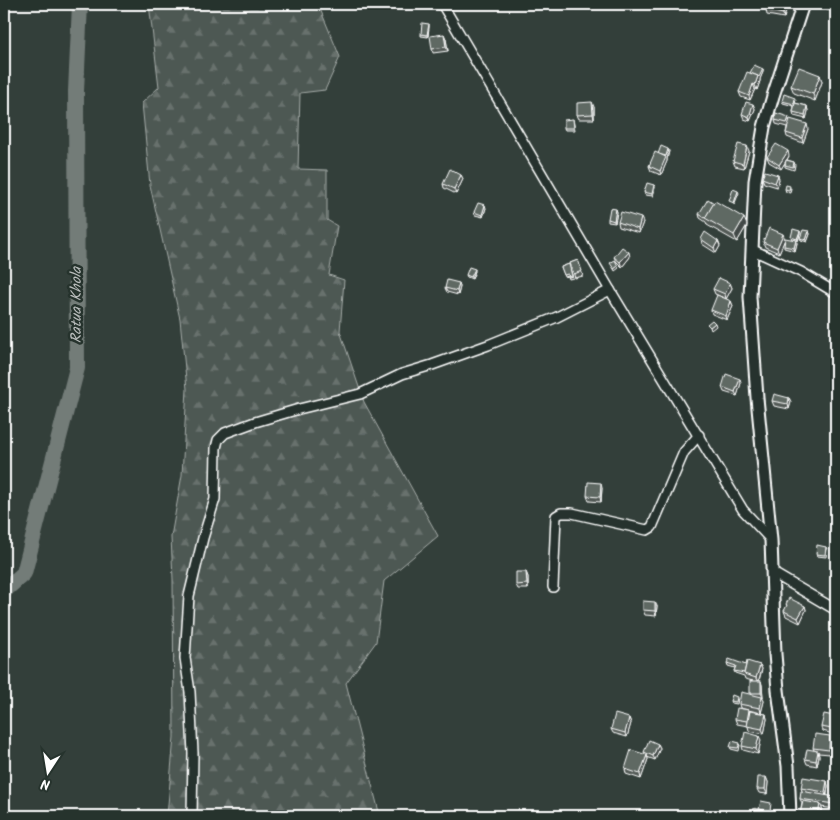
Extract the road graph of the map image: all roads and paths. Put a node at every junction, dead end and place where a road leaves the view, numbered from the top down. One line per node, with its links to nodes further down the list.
1 (442, 4): 4 (street)
2 (803, 4): 3 (street)
3 (753, 250): 5 (street); 7 (street)
4 (610, 290): 6 (street); 11 (street)
5 (836, 293)
6 (698, 435): 7 (street); 9 (street)
7 (771, 540): 8 (street)
8 (773, 572): 10 (street); 12 (street)
9 (552, 587)
10 (836, 610)
11 (192, 816)
12 (790, 816)

